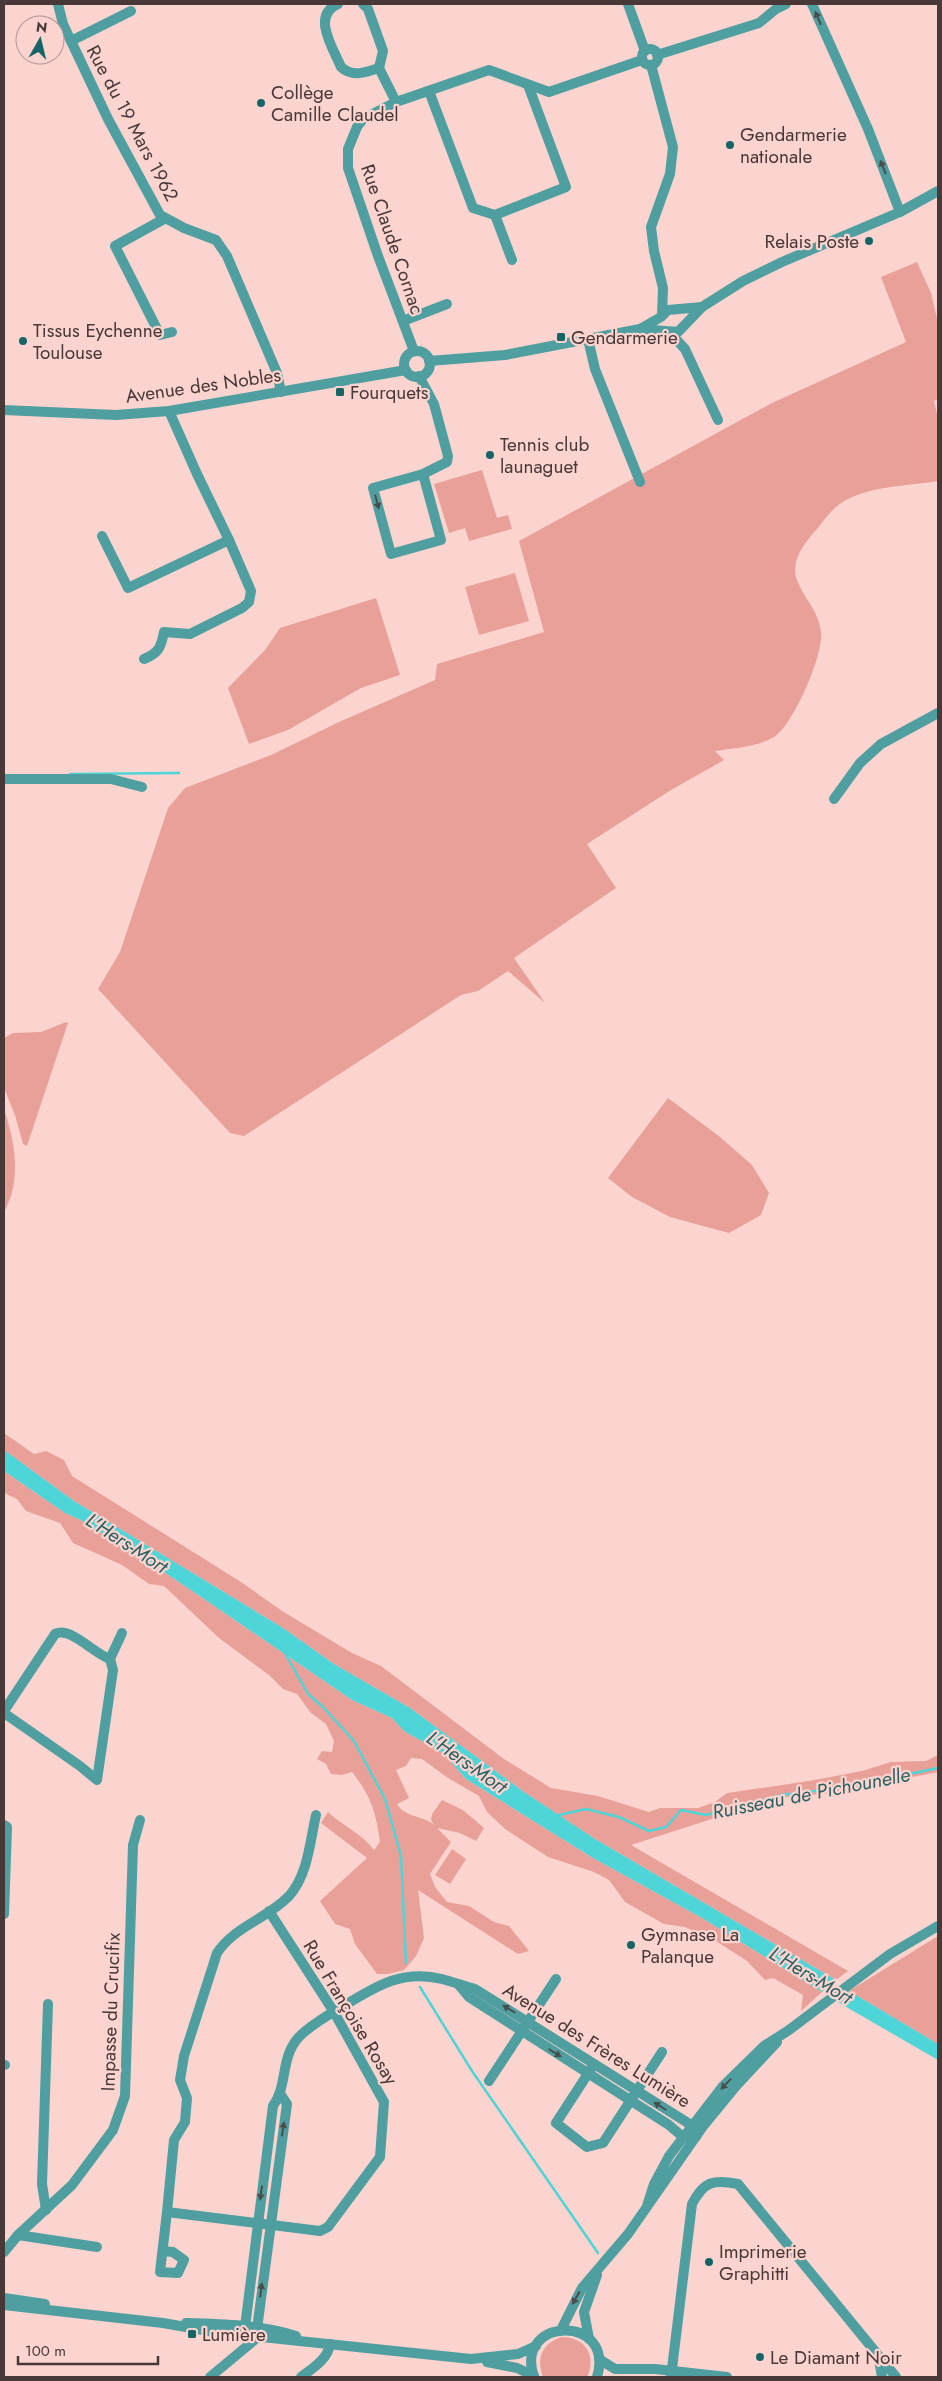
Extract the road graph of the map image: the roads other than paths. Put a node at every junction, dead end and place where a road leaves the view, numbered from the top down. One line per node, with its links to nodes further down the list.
1 (58, 4): 9 (street, Rue du 19 Mars 1962)
2 (338, 4): 11 (street)
3 (363, 4): 11 (street)
4 (628, 4): 10 (street)
5 (786, 4): 7 (street)
6 (812, 4): 16 (street, one-way to 6)
7 (778, 6): 10 (street)
8 (131, 12): 9 (street)
9 (71, 41): 18 (street, Rue du 19 Mars 1962)
10 (646, 59): 12 (street, Rue Claude Cornac); 20 (street)
11 (379, 68): 14 (street)
12 (528, 84): 13 (street, Rue Claude Cornac); 17 (street)
13 (429, 91): 14 (street, Rue Claude Cornac); 17 (street)
14 (396, 102): 25 (street, Rue Claude Cornac)
15 (938, 191): 16 (street)
16 (900, 212): 22 (street)
17 (495, 214): 19 (street)
18 (164, 219): 28 (street); 36 (street, Rue du 19 Mars 1962)
19 (512, 260)
20 (663, 288): 23 (street); 24 (street)
21 (447, 304): 25 (street)
22 (702, 308): 23 (street); 26 (street)
23 (677, 310): 24 (street); 26 (street)
24 (662, 316): 27 (street); 29 (street)
25 (403, 321): 32 (street, Rue Claude Cornac)
26 (684, 325): 29 (street); 31 (street)
27 (640, 329): 29 (street); 30 (street)
28 (172, 332)
29 (667, 332): 31 (street)
30 (588, 339): 33 (street); 41 (street)
31 (685, 349): 39 (street)
32 (414, 351): 33 (street); 34 (street)
33 (429, 360): 35 (street)
34 (406, 370): 35 (street); 36 (street, Avenue des Nobles)
35 (419, 376): 40 (street)
36 (281, 392): 38 (street, Avenue des Nobles)
37 (4, 410): 38 (street, Avenue des Nobles)
38 (169, 411): 43 (street)
39 (718, 420)
40 (423, 474): 40 (street, one-way to 40)
41 (640, 482)
42 (102, 536): 43 (street)
43 (229, 540): 44 (street)
44 (144, 659)
45 (938, 713): 48 (street)
46 (4, 779): 47 (street)
47 (142, 787)
48 (834, 799)
49 (122, 1633): 50 (street)
50 (110, 1659): 51 (street); 52 (street)
51 (7, 1699): 52 (street)
52 (4, 1712)
53 (316, 1815): 56 (street)
54 (140, 1820): 77 (street, Impasse du Crucifix)
55 (4, 1825): 57 (street)
56 (269, 1911): 62 (street, Rue Françoise Rosay); 78 (street)
57 (4, 1914)
58 (938, 1926): 64 (street)
59 (556, 1979): 63 (street)
60 (458, 1985): 62 (street, Avenue des Frères Lumière); 63 (street, Avenue des Frères Lumière, one-way to 60); 65 (street, Avenue des Frères Lumière)
61 (48, 2004): 77 (street)
62 (334, 2012): 71 (street, Avenue des Frères Lumière); 80 (street, Rue Françoise Rosay)
63 (528, 2022): 65 (street); 67 (street, Avenue des Frères Lumière)
64 (789, 2030): 73 (street, one-way to 73); 75 (street)
65 (521, 2031): 68 (street, Avenue des Frères Lumière, one-way to 68); 69 (street)
66 (662, 2052): 70 (street)
67 (595, 2064): 68 (street); 70 (street, Avenue des Frères Lumière)
68 (588, 2074): 72 (street, Avenue des Frères Lumière); 72 (street)
69 (489, 2081)
70 (637, 2092): 72 (street); 73 (street, Avenue des Frères Lumière, one-way to 70)
71 (281, 2095): 79 (street, Avenue des Frères Lumière, one-way to 79); 80 (street, Avenue des Frères Lumière, one-way to 71)
72 (631, 2101): 74 (street, Avenue des Frères Lumière)
73 (691, 2126): 74 (street); 75 (street, Avenue des Frères Lumière)
74 (683, 2137): 75 (street, Avenue des Frères Lumière); 76 (street)
75 (696, 2137): 76 (street)
76 (647, 2206): 85 (street)
77 (46, 2210): 81 (street, Impasse du Crucifix)
78 (167, 2212): 79 (street, Rue Françoise Rosay); 83 (street)
79 (257, 2224): 80 (street, Rue Françoise Rosay); 90 (street, Avenue des Frères Lumière)
80 (270, 2225): 90 (street, Avenue des Frères Lumière, one-way to 80)
81 (18, 2235): 82 (street); 84 (street, Impasse du Crucifix)
82 (96, 2247)
83 (163, 2251)
84 (4, 2252)
85 (599, 2270): 89 (street, one-way to 89); 91 (street)
86 (4, 2298): 88 (street)
87 (4, 2305): 88 (street)
88 (107, 2316): 90 (street)
89 (560, 2330): 91 (street); 93 (street)
90 (253, 2332): 92 (street); 98 (street)
91 (589, 2338): 95 (street)
92 (330, 2344): 94 (street); 99 (street)
93 (536, 2346): 94 (street); 100 (street)
94 (474, 2359): 100 (street)
95 (599, 2359): 97 (street); 101 (street)
96 (879, 2359): 97 (street); 103 (street); 104 (street)
97 (672, 2374): 102 (street)
98 (210, 2377)
99 (301, 2377)
100 (534, 2377)
101 (597, 2377)
102 (726, 2377)
103 (882, 2377)
104 (896, 2377)

